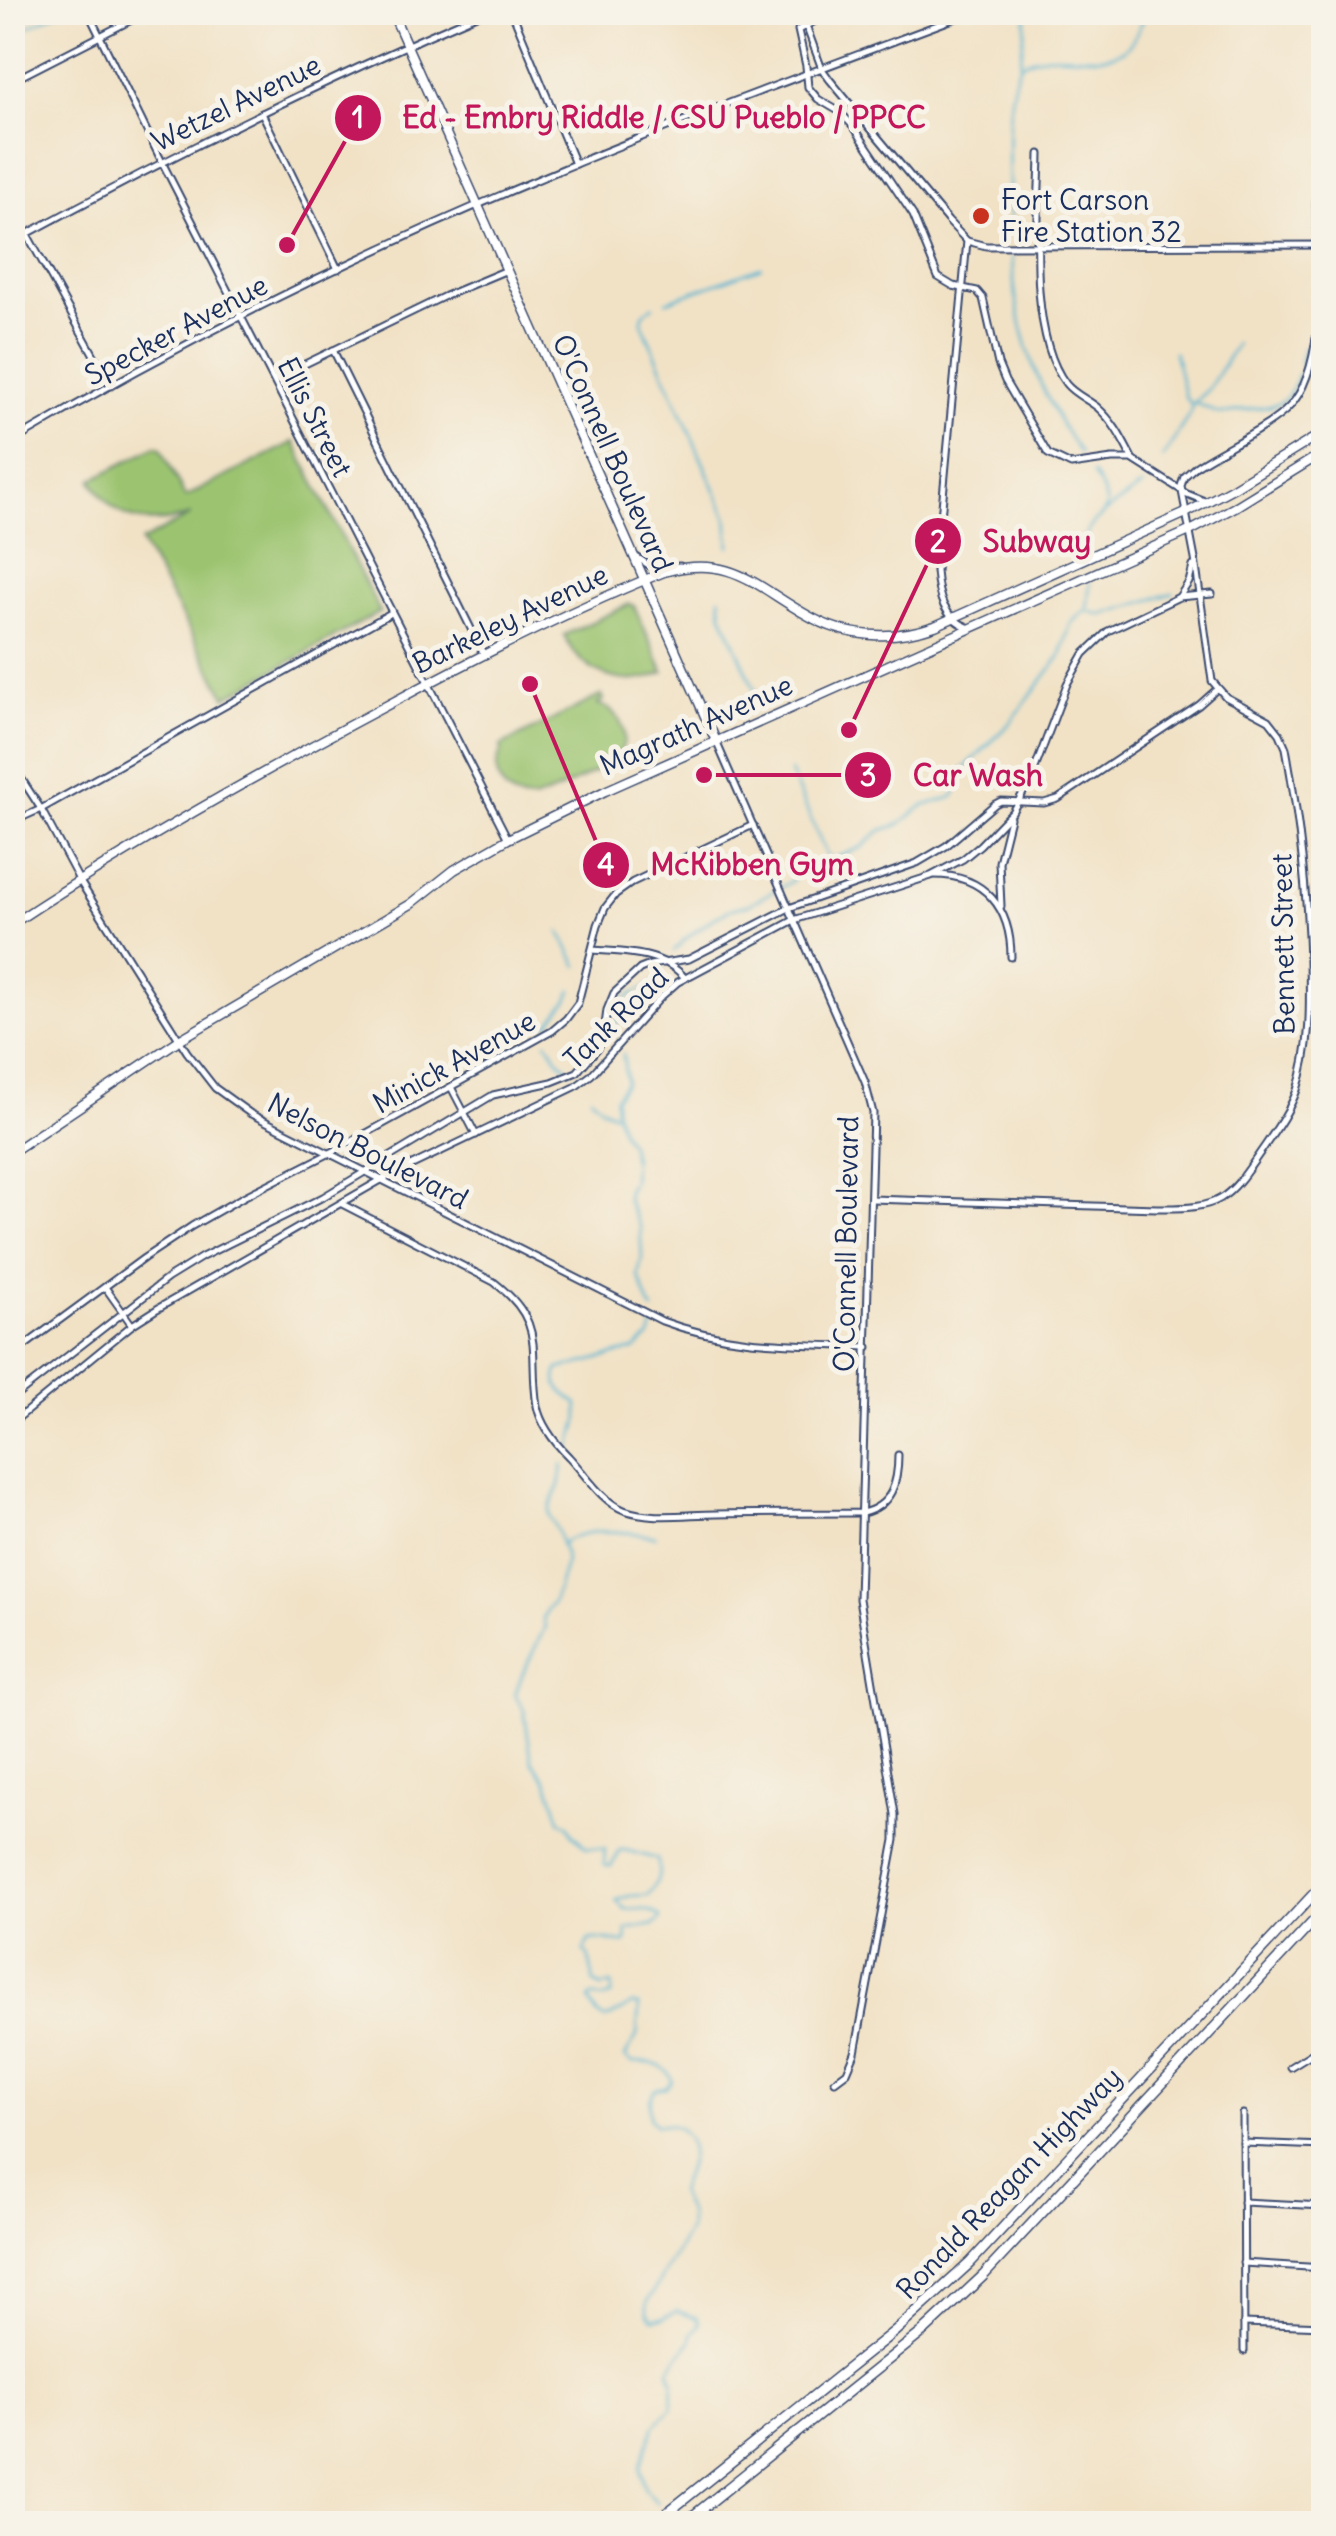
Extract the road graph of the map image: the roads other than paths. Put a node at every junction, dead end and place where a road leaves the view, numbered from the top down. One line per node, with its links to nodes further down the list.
1 (88, 12): 10 (street, Ellis Street)
2 (148, 12): 10 (street)
3 (392, 12): 11 (main road, O'Connell Boulevard)
4 (483, 12): 11 (street, Wetzel Avenue)
5 (512, 12): 20 (street)
6 (802, 12): 9 (street)
7 (972, 12): 13 (street, Specker Avenue)
8 (817, 20): 9 (street)
9 (806, 24): 12 (street); 14 (street)
10 (99, 36): 15 (street); 19 (street, Ellis Street)
11 (407, 45): 17 (street, Wetzel Avenue); 22 (main road, O'Connell Boulevard)
12 (816, 55): 13 (street); 14 (street)
13 (822, 68): 14 (street, Specker Avenue); 25 (street)
14 (807, 74): 20 (street, Specker Avenue); 31 (street)
15 (12, 80)
16 (1324, 110): 21 (street)
17 (262, 113): 19 (street, Wetzel Avenue); 29 (street)
18 (1040, 154): 27 (street)
19 (162, 162): 24 (street, Wetzel Avenue); 32 (street, Ellis Street)
20 (574, 164): 22 (street, Specker Avenue)
21 (1320, 180): 28 (street)
22 (478, 205): 29 (street, Specker Avenue); 30 (main road, O'Connell Boulevard)
23 (12, 208): 24 (street)
24 (27, 234): 26 (street, Wetzel Avenue); 35 (street)
25 (967, 241): 27 (street); 31 (street)
26 (12, 242)
27 (1039, 245): 28 (street); 41 (street)
28 (1320, 245): 42 (street)
29 (338, 270): 32 (street, Specker Avenue)
30 (507, 270): 33 (street); 46 (main road, O'Connell Boulevard)
31 (963, 288): 41 (street); 54 (street)
32 (242, 317): 34 (street, Ellis Street); 35 (street, Specker Avenue)
33 (334, 350): 34 (street); 56 (street)
34 (274, 380): 53 (street, Ellis Street)
35 (111, 386): 38 (street, Specker Avenue)
36 (12, 425): 38 (street)
37 (1324, 432): 43 (main road, Barkeley Avenue)
38 (20, 438): 39 (street, Specker Avenue)
39 (12, 442)
40 (1324, 452): 45 (main road, Magrath Avenue)
41 (1132, 459): 42 (street)
42 (1181, 490): 43 (street); 44 (street)
43 (1207, 502): 44 (main road, Barkeley Avenue)
44 (1186, 513): 45 (street); 54 (main road, Barkeley Avenue)
45 (1190, 531): 47 (street); 55 (main road, Magrath Avenue)
46 (634, 555): 48 (street); 49 (main road, O'Connell Boulevard)
47 (1195, 560): 51 (street); 52 (street)
48 (693, 567): 49 (main road, Barkeley Avenue); 54 (main road, Barkeley Avenue)
49 (645, 580): 56 (main road, Barkeley Avenue); 59 (main road, O'Connell Boulevard)
50 (1212, 594): 51 (street, Tank Road)
51 (1199, 595): 52 (street, Tank Road); 58 (street)
52 (1179, 598): 61 (street, Tank Road)
53 (391, 613): 57 (street, Ellis Street); 62 (street)
54 (951, 619): 55 (street)
55 (970, 628): 59 (main road, Magrath Avenue)
56 (484, 655): 57 (main road, Barkeley Avenue)
57 (428, 683): 66 (street, Ellis Street); 68 (main road, Barkeley Avenue)
58 (1216, 689): 61 (street); 85 (street, Bennett Street)
59 (716, 740): 65 (street, O'Connell Boulevard); 66 (main road, Magrath Avenue)
60 (13, 767): 62 (street, Nelson Boulevard)
61 (1019, 802): 63 (street, Tank Road); 69 (street)
62 (41, 809): 64 (street); 68 (street, Nelson Boulevard)
63 (1012, 812): 67 (street, Tank Road); 70 (street)
64 (12, 822)
65 (754, 825): 69 (street, O'Connell Boulevard); 73 (street, Minick Avenue)
66 (508, 838): 77 (main road, Magrath Avenue)
67 (931, 876): 70 (street); 71 (street, Tank Road)
68 (79, 880): 72 (main road, Barkeley Avenue); 77 (street, Nelson Boulevard)
69 (789, 908): 71 (street, O'Connell Boulevard); 75 (street)
70 (1003, 914): 74 (street)
71 (794, 920): 76 (street, Tank Road); 85 (street, O'Connell Boulevard)
72 (12, 924)
73 (592, 950): 75 (street); 78 (street, Minick Avenue)
74 (1010, 957)
75 (668, 963): 76 (street); 79 (street)
76 (686, 978): 80 (street, Tank Road)
77 (179, 1040): 81 (main road, Magrath Avenue); 82 (street, Nelson Boulevard)
78 (451, 1087): 79 (street); 82 (street, Minick Avenue)
79 (464, 1112): 80 (street); 83 (street)
80 (476, 1135): 84 (street, Tank Road)
81 (12, 1152)
82 (330, 1154): 83 (street, Nelson Boulevard); 87 (street, Minick Avenue)
83 (365, 1172): 84 (street, Nelson Boulevard); 88 (street)
84 (381, 1180): 86 (street, Tank Road); 90 (street, Nelson Boulevard)
85 (872, 1199): 90 (street, O'Connell Boulevard)
86 (342, 1204): 89 (street, Tank Road); 95 (street)
87 (105, 1286): 88 (street); 91 (street, Minick Avenue)
88 (124, 1314): 89 (street); 92 (street)
89 (132, 1326): 93 (street, Tank Road)
90 (868, 1347): 95 (street, O'Connell Boulevard)
91 (12, 1354)
92 (12, 1399)
93 (12, 1423)
94 (898, 1455): 95 (street)
95 (862, 1514): 100 (street, O'Connell Boulevard)
96 (1324, 1883): 111 (highway, Ronald Reagan Highway)
97 (1324, 1910): 112 (highway, Ronald Reagan Highway)
98 (1324, 2046): 99 (street)
99 (1290, 2066)
100 (834, 2081)
101 (1242, 2114): 102 (street)
102 (1243, 2143): 103 (street); 104 (street)
103 (1324, 2146)
104 (1243, 2202): 105 (street); 106 (street)
105 (1324, 2206)
106 (1243, 2264): 107 (street); 108 (street)
107 (1324, 2268)
108 (1244, 2323): 109 (street); 110 (street)
109 (1324, 2326)
110 (1244, 2351)
111 (653, 2524)
112 (683, 2524)

